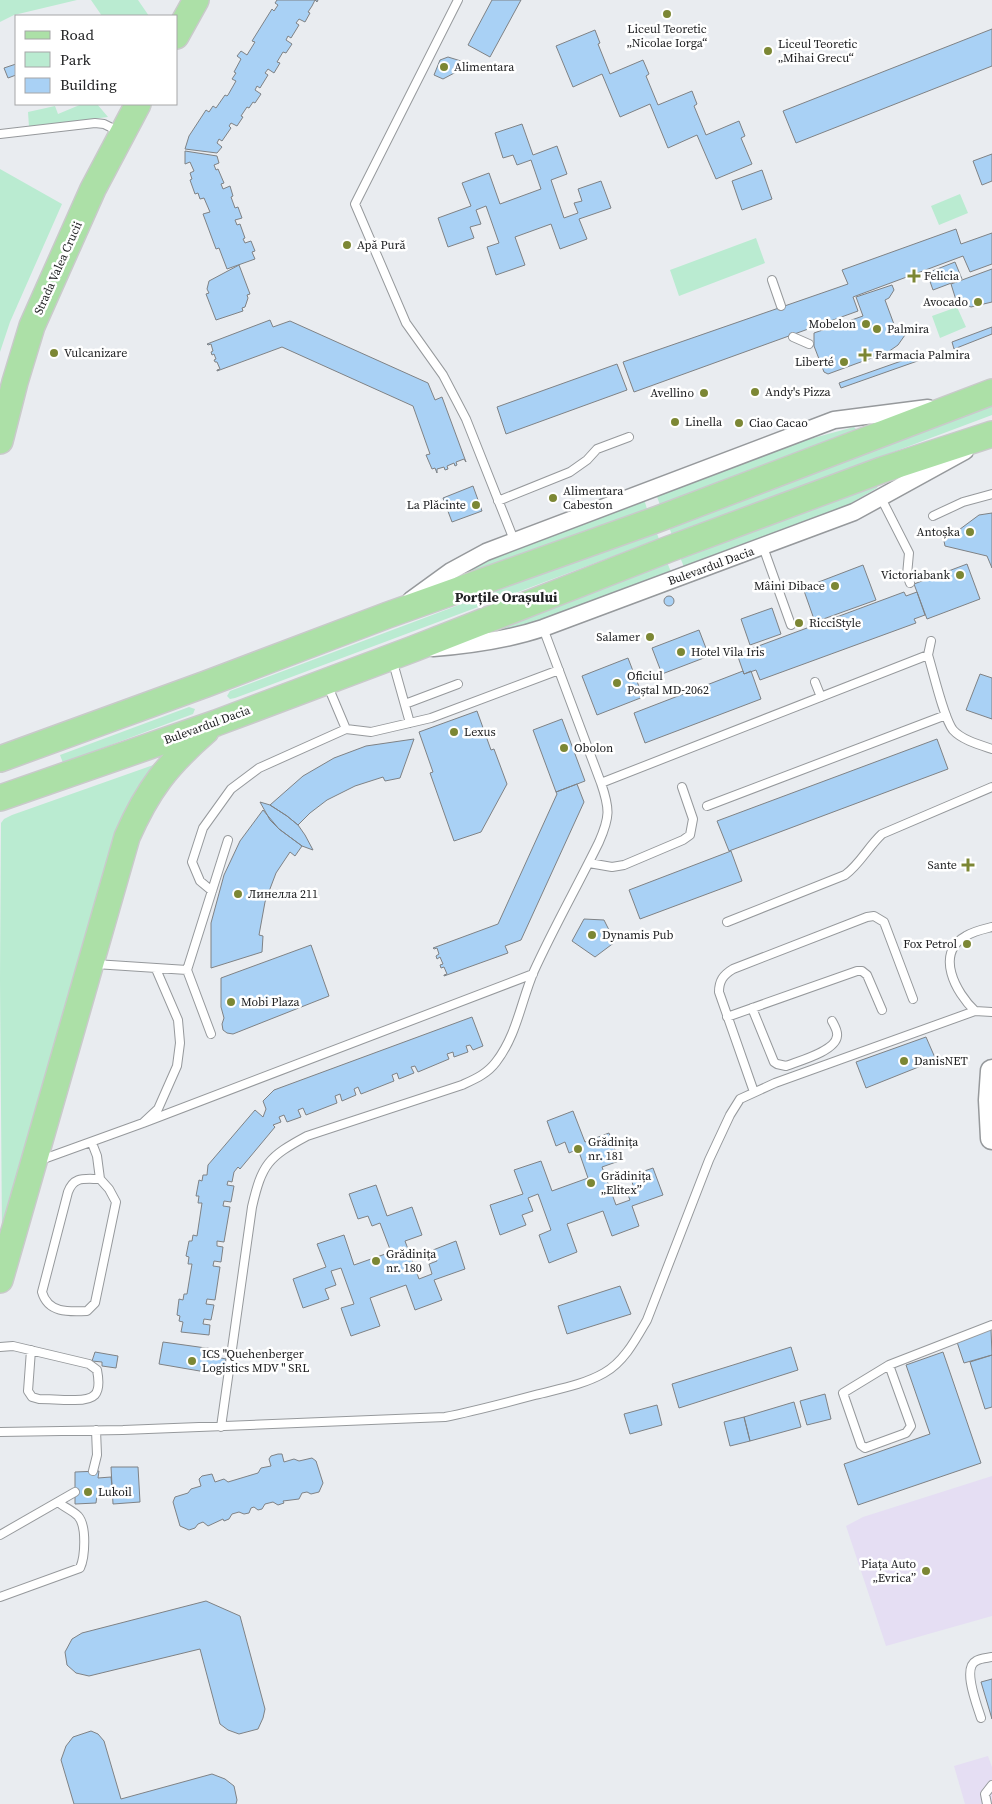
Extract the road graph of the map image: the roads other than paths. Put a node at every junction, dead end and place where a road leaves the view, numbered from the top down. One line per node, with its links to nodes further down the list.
1 (196, 0): 3 (main road)
2 (458, 0): 18 (lane)
3 (178, 32)
4 (137, 105): 5 (main road, Strada Valea Crucii)
5 (122, 133): 6 (lane); 15 (main road, Strada Valea Crucii)
6 (0, 134)
7 (772, 280): 8 (lane)
8 (781, 306)
9 (793, 337): 10 (lane)
10 (809, 344)
11 (992, 392): 12 (main road)
12 (960, 403): 20 (street); 23 (main road)
13 (992, 434): 17 (street, Bulevardul Dacia); 27 (main road, Bulevardul Dacia)
14 (628, 437): 18 (lane)
15 (0, 441)
16 (992, 494): 19 (lane)
17 (881, 498): 21 (street, Bulevardul Dacia); 22 (lane)
18 (498, 501): 20 (lane)
19 (933, 516)
20 (514, 540): 23 (street)
21 (762, 547): 24 (lane); 25 (street, Bulevardul Dacia)
22 (910, 583)
23 (388, 615): 32 (main road)
24 (791, 624)
25 (543, 628): 27 (street, Bulevardul Dacia); 29 (lane)
26 (931, 641): 28 (lane)
27 (403, 654): 30 (main road, Bulevardul Dacia); 35 (lane)
28 (928, 655): 34 (lane); 36 (lane)
29 (560, 670): 38 (lane); 42 (lane)
30 (326, 682): 37 (main road, Bulevardul Dacia); 39 (lane)
31 (815, 682): 34 (lane)
32 (206, 684): 37 (main road); 41 (main road)
33 (458, 684): 35 (lane)
34 (821, 697): 42 (lane)
35 (404, 704): 38 (lane)
36 (946, 715): 40 (lane); 46 (lane)
37 (216, 723): 45 (main road, Bulevardul Dacia); 52 (main road)
38 (410, 723): 39 (lane)
39 (346, 729): 49 (lane)
40 (992, 749)
41 (0, 759)
42 (602, 783): 48 (lane)
43 (992, 786): 50 (lane)
44 (682, 787): 48 (lane)
45 (0, 798)
46 (707, 806)
47 (228, 840): 49 (lane)
48 (589, 863): 55 (lane)
49 (212, 891): 54 (lane)
50 (727, 922)
51 (992, 927): 59 (lane)
52 (90, 964): 53 (lane); 69 (main road)
53 (156, 969): 54 (lane); 66 (lane)
54 (188, 970): 63 (lane)
55 (533, 974): 66 (lane); 76 (lane)
56 (913, 999): 61 (lane)
57 (752, 1008): 58 (lane); 61 (lane); 62 (lane)
58 (882, 1010)
59 (975, 1011): 60 (lane); 65 (lane)
60 (992, 1012)
61 (727, 1017): 65 (lane)
62 (832, 1021)
63 (211, 1034)
64 (992, 1071): 67 (main road)
65 (754, 1092): 76 (lane)
66 (143, 1123): 68 (lane)
67 (992, 1138)
68 (92, 1143): 69 (lane); 70 (lane)
69 (34, 1163): 71 (main road)
70 (100, 1179): 70 (lane)
71 (0, 1280)
72 (992, 1325): 75 (lane)
73 (0, 1348): 74 (lane)
74 (31, 1350): 74 (lane)
75 (889, 1365): 75 (lane)
76 (221, 1426): 77 (lane)
77 (96, 1430): 78 (lane); 79 (lane)
78 (0, 1432)
79 (93, 1471)
80 (75, 1492): 81 (lane)
81 (58, 1502): 82 (lane); 83 (lane)
82 (0, 1535)
83 (0, 1597)
84 (992, 1657): 85 (lane)
85 (981, 1718)
86 (992, 1785): 87 (lane)
87 (986, 1804)

